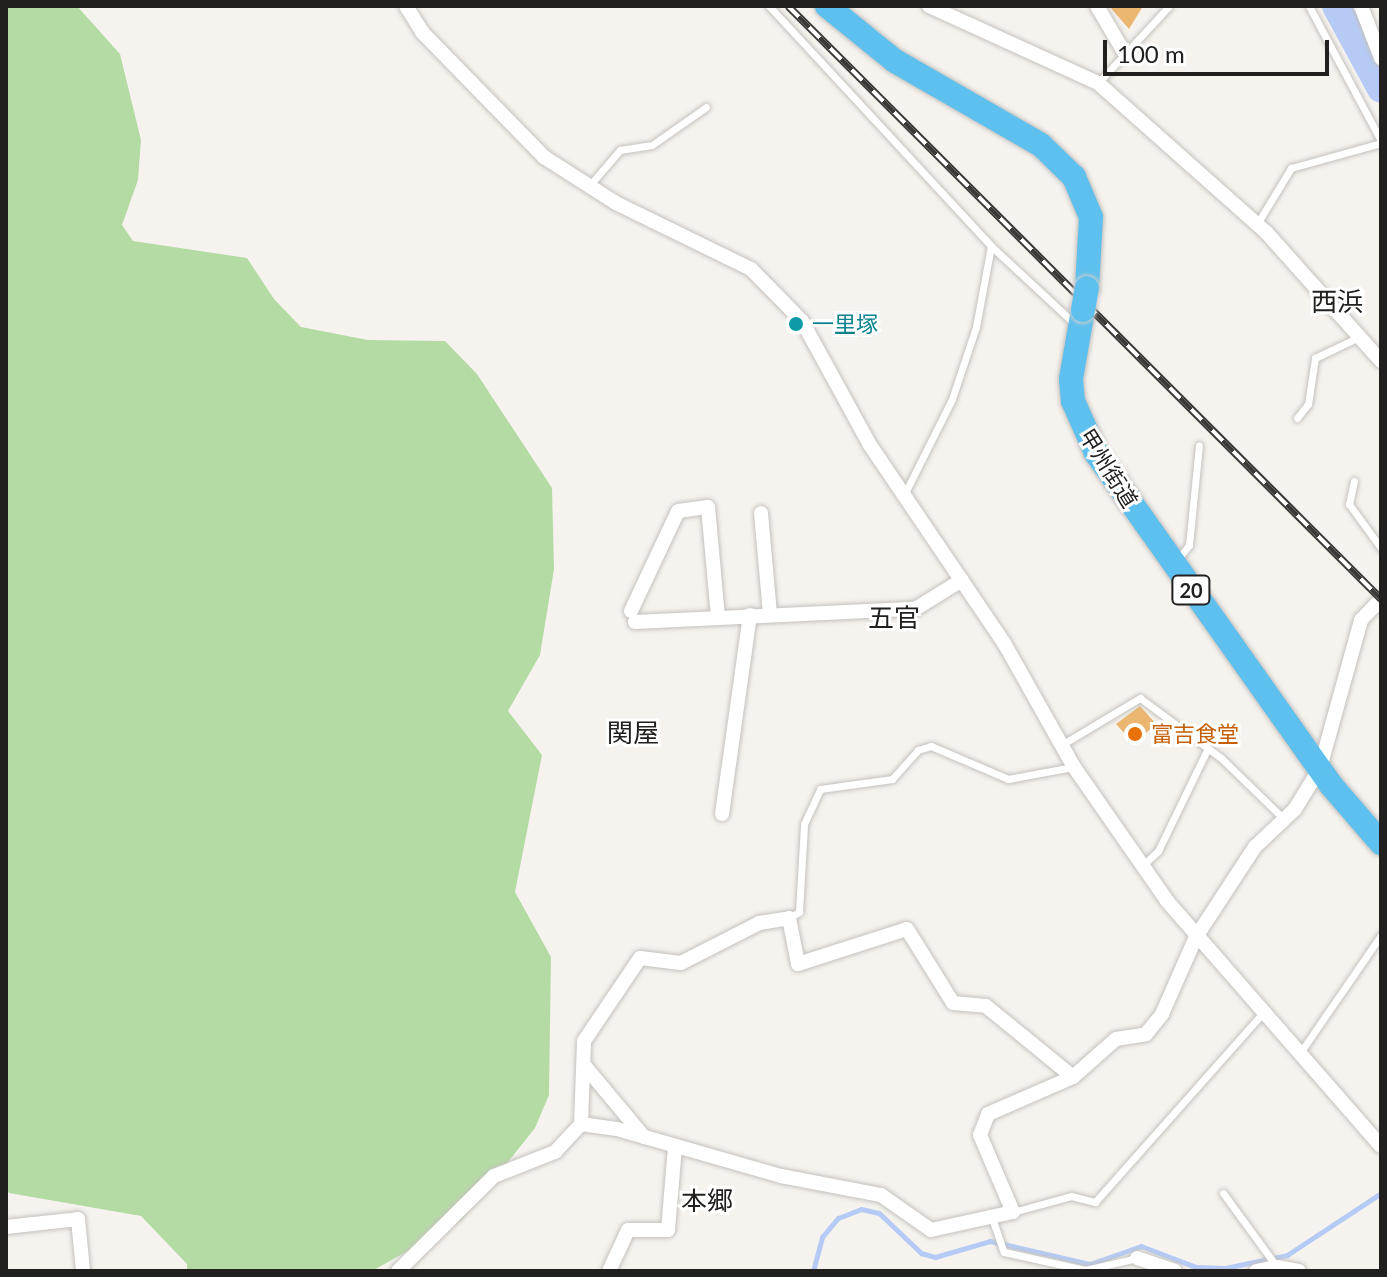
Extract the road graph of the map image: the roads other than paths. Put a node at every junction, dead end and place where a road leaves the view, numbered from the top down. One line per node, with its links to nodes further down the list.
1 (406, 6): 14 (street)
2 (769, 6): 16 (lane)
3 (827, 6): 17 (highway, 甲州街道 / 20)
4 (929, 6): 11 (street)
5 (1097, 6): 9 (street)
6 (1169, 6): 9 (lane)
7 (1309, 6): 13 (lane)
8 (1361, 6): 10 (street)
9 (1124, 52): 11 (lane)
10 (1381, 58)
11 (1098, 83): 15 (street)
12 (706, 107): 14 (lane)
13 (1381, 142): 15 (lane)
14 (588, 187): 23 (street)
15 (1257, 224): 18 (street)
16 (991, 246): 17 (lane); 23 (lane)
17 (1083, 309): 26 (highway, 甲州街道 / 20)
18 (1361, 336): 19 (street); 20 (lane)
19 (1381, 361)
20 (1297, 418)
21 (1199, 445): 26 (lane)
22 (1354, 481): 25 (lane)
23 (903, 497): 27 (street)
24 (761, 513): 29 (street)
25 (1381, 548)
26 (1174, 565): 35 (highway, 甲州街道 / 20)
27 (962, 580): 29 (street); 32 (street)
28 (1381, 599): 35 (street)
29 (770, 614): 30 (street)
30 (750, 615): 31 (street); 36 (street)
31 (718, 617): 31 (street)
32 (1063, 744): 33 (lane); 34 (street)
33 (1207, 750): 37 (lane); 39 (lane)
34 (1074, 767): 39 (street); 40 (lane)
35 (1320, 768): 37 (street); 38 (highway, 甲州街道 / 20)
36 (722, 814)
37 (1284, 819): 42 (street)
38 (1381, 843)
39 (1143, 865): 42 (street)
40 (789, 918): 45 (street); 46 (street)
41 (1381, 935): 44 (lane)
42 (1196, 937): 43 (street); 46 (street)
43 (1264, 1012): 44 (street); 52 (lane)
44 (1300, 1053): 49 (street)
45 (584, 1065): 47 (street); 48 (street)
46 (1073, 1077): 52 (street)
47 (581, 1124): 48 (street); 58 (street)
48 (644, 1137): 50 (street)
49 (1381, 1146)
50 (675, 1147): 53 (street); 59 (street)
51 (1223, 1193): 56 (lane)
52 (1013, 1212): 53 (street)
53 (992, 1218): 55 (lane)
54 (6, 1227): 57 (street)
55 (1137, 1258): 60 (street)
56 (1275, 1263): 61 (street); 62 (street)
57 (83, 1271)
58 (398, 1271)
59 (609, 1271)
60 (1175, 1271)
61 (1256, 1271)
62 (1299, 1271)

